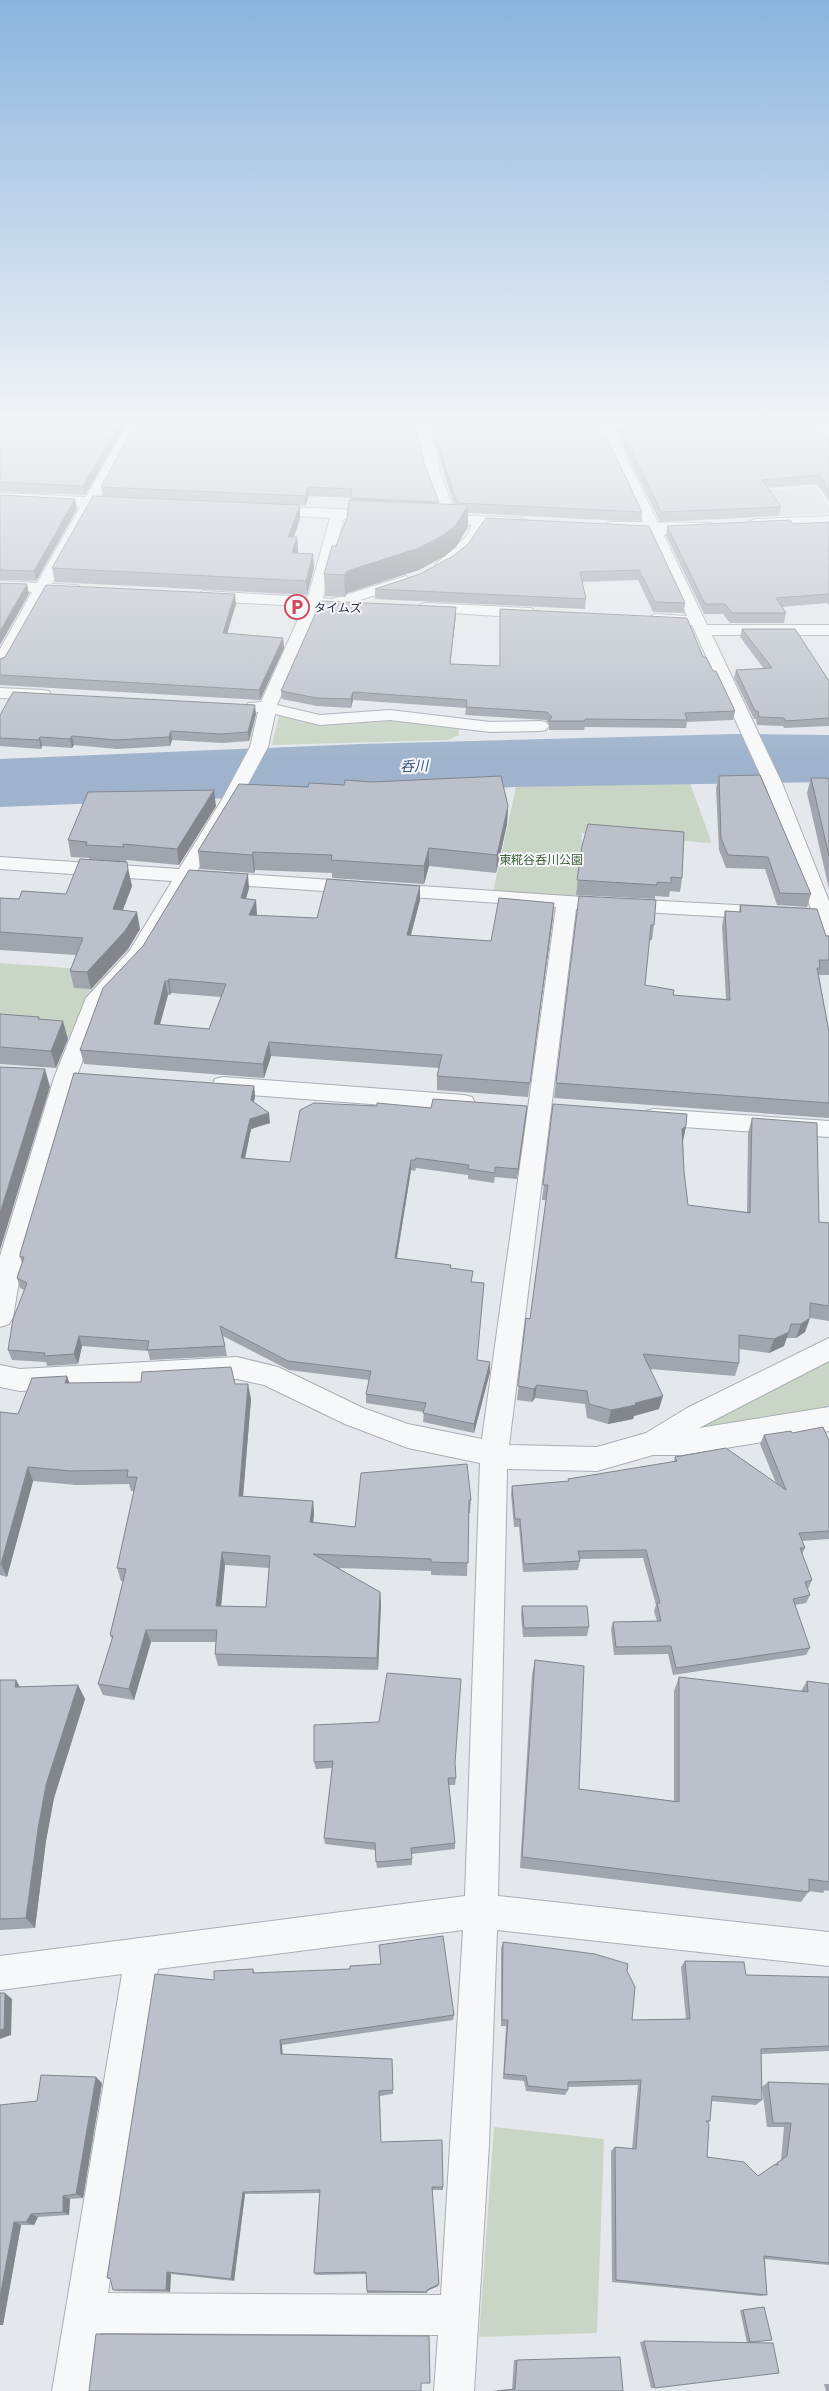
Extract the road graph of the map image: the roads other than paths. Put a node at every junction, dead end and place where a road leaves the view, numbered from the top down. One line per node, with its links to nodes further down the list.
1 (71, 535): 6 (street)
2 (332, 535): 9 (street)
3 (475, 535): 10 (street)
4 (657, 535): 15 (street)
5 (0, 586): 6 (street)
6 (42, 588): 7 (street); 17 (street)
7 (90, 591)
8 (188, 596): 9 (street)
9 (314, 602): 10 (street); 21 (street)
10 (336, 603): 11 (street)
11 (375, 605)
12 (413, 607): 13 (street)
13 (549, 614)
14 (643, 618): 15 (street)
15 (700, 625): 16 (street); 26 (street)
16 (829, 630)
17 (0, 663)
18 (0, 693): 19 (street)
19 (60, 696)
20 (239, 707): 21 (street)
21 (268, 708): 22 (street); 24 (street)
22 (540, 726)
23 (0, 863): 24 (street)
24 (185, 875): 25 (street); 32 (street)
25 (567, 902): 26 (street); 37 (street)
26 (826, 916): 27 (street)
27 (829, 944)
28 (202, 1083): 29 (street)
29 (484, 1104)
30 (634, 1116): 31 (street)
31 (829, 1130)
32 (0, 1318)
33 (829, 1349): 36 (street)
34 (0, 1376): 37 (street)
35 (829, 1420): 36 (street)
36 (653, 1442): 37 (street)
37 (494, 1454): 38 (street)
38 (480, 1911): 39 (street); 40 (street); 43 (street)
39 (829, 1949)
40 (143, 1954): 41 (street); 42 (street)
41 (0, 1973)
42 (85, 2313): 43 (street); 44 (street)
43 (459, 2315): 45 (street)
44 (72, 2391)
45 (454, 2391)

